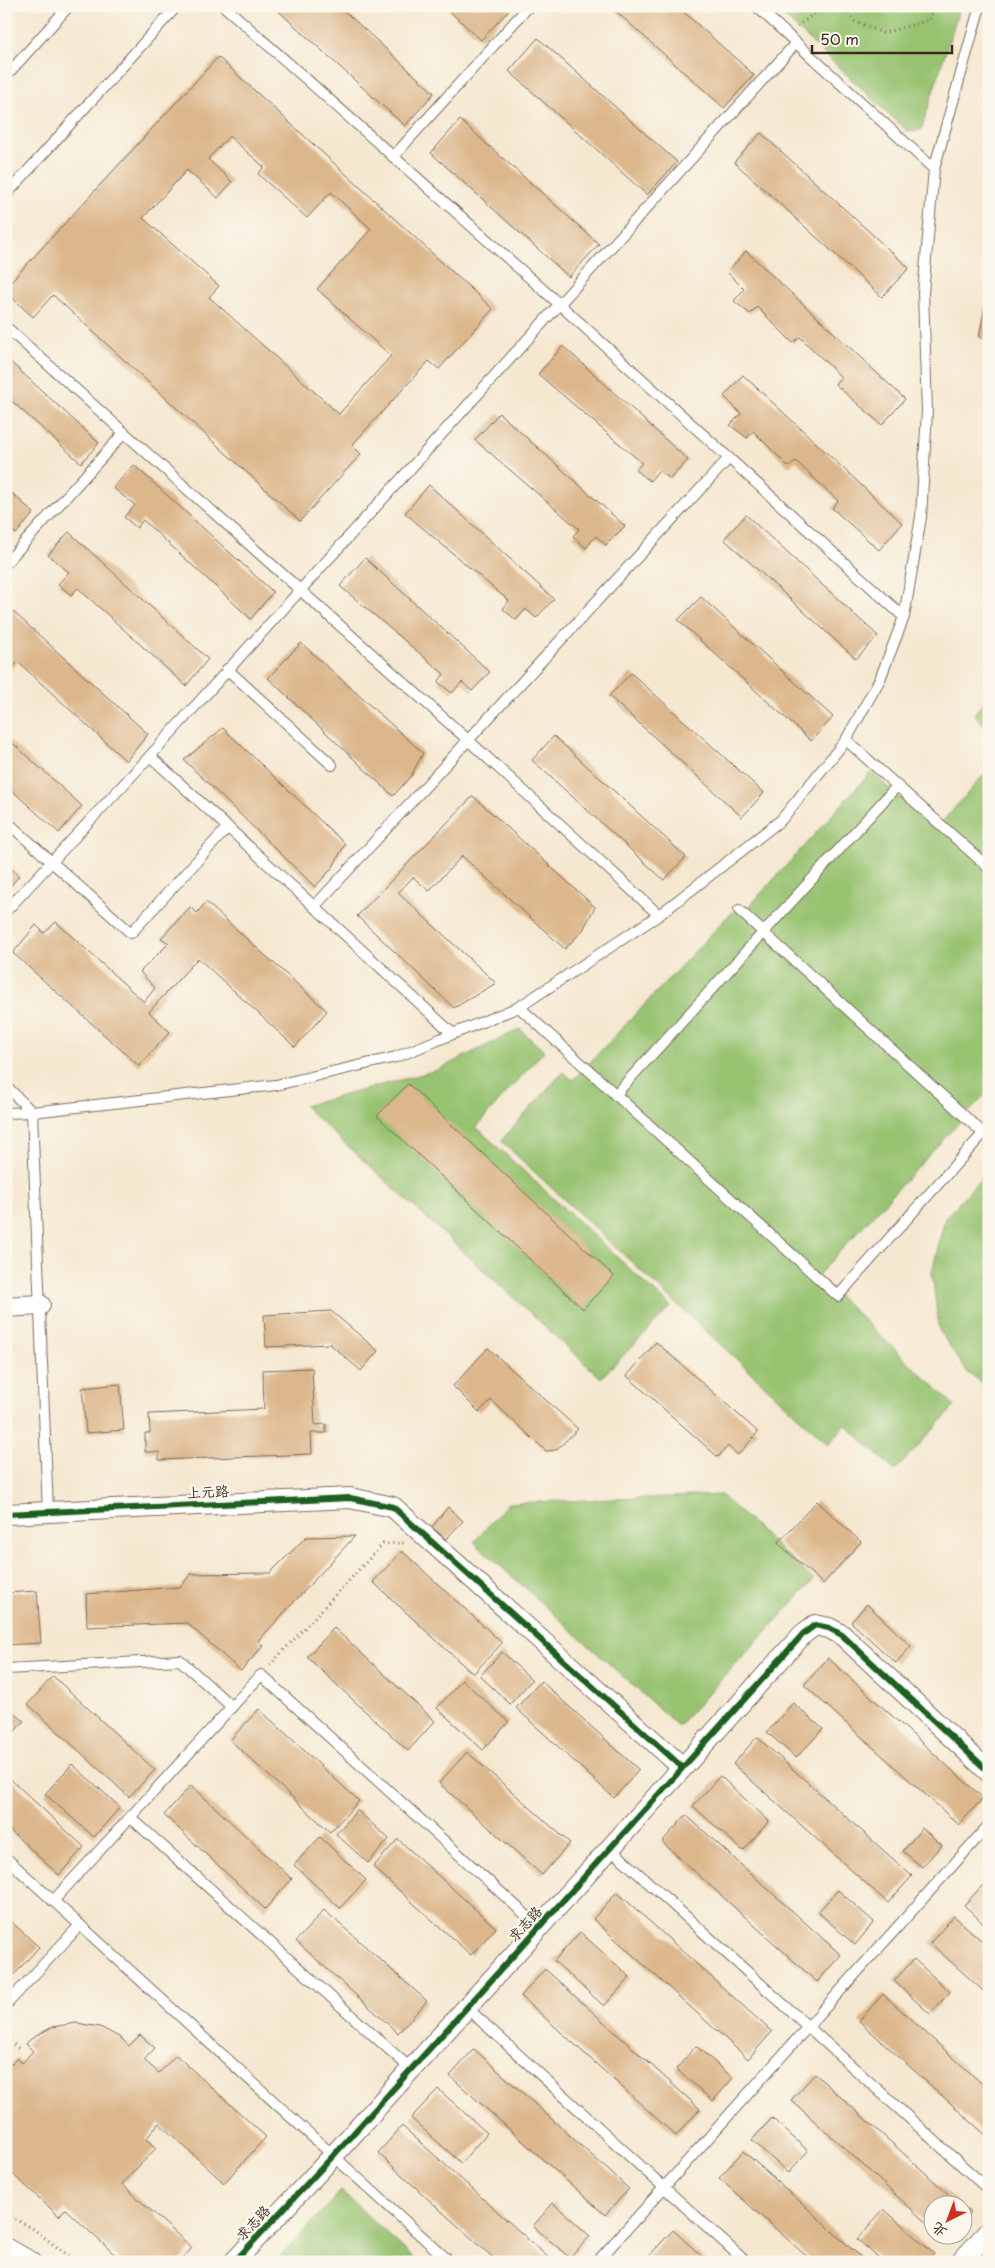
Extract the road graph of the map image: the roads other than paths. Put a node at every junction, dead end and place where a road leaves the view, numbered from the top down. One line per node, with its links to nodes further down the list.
1 (69, 6): 8 (lane)
2 (178, 6): 11 (lane)
3 (224, 6): 9 (lane)
4 (529, 6): 9 (lane)
5 (756, 6): 7 (lane)
6 (980, 6): 10 (lane)
7 (796, 43): 10 (lane); 12 (lane)
8 (6, 76)
9 (393, 157): 12 (lane)
10 (934, 169): 18 (lane)
11 (6, 195)
12 (558, 303): 15 (lane); 17 (lane)
13 (6, 327): 14 (lane)
14 (124, 433): 16 (lane); 17 (lane)
15 (729, 458): 18 (lane); 20 (lane)
16 (6, 563)
17 (298, 590): 19 (lane); 20 (lane)
18 (904, 617): 21 (lane)
19 (227, 669): 22 (lane); 23 (lane)
20 (468, 740): 29 (lane); 32 (lane)
21 (846, 740): 24 (lane); 32 (lane)
22 (150, 756): 26 (lane); 27 (lane)
23 (332, 765)
24 (897, 786): 28 (lane); 33 (lane)
25 (6, 821): 27 (lane)
26 (228, 827): 27 (lane); 29 (lane)
27 (51, 862): 31 (lane)
28 (989, 868)
29 (314, 907): 35 (lane)
30 (739, 910): 33 (lane)
31 (6, 911)
32 (659, 915): 34 (lane)
33 (764, 933): 37 (lane); 40 (lane)
34 (519, 1007): 35 (lane); 37 (lane)
35 (452, 1033): 38 (lane)
36 (6, 1086): 38 (lane)
37 (615, 1095): 40 (lane)
38 (32, 1112): 39 (lane); 41 (lane)
39 (6, 1113)
40 (986, 1130)
41 (40, 1305): 42 (street); 43 (lane)
42 (6, 1307)
43 (48, 1512): 44 (street, 上元路); 47 (street, 上元路)
44 (6, 1514)
45 (6, 1669): 46 (lane)
46 (232, 1706): 49 (lane); 55 (lane)
47 (682, 1767): 48 (street, 求志路); 51 (street, 求志路)
48 (989, 1772)
49 (130, 1818): 53 (lane); 59 (lane)
50 (989, 1825): 58 (lane)
51 (610, 1848): 55 (street, 求志路); 58 (lane)
52 (6, 1858): 53 (lane)
53 (53, 1901): 54 (lane)
54 (80, 1925): 56 (lane); 60 (lane)
55 (539, 1927): 57 (street, 求志路)
56 (6, 2006)
57 (466, 2007): 59 (street, 求志路); 61 (lane)
58 (810, 2027): 61 (lane); 62 (lane)
59 (410, 2068): 60 (street, 求志路)
60 (333, 2156): 66 (street, 求志路); 67 (lane)
61 (664, 2188): 68 (lane); 69 (lane)
62 (989, 2190)
63 (989, 2231): 70 (street)
64 (6, 2248): 65 (street)
65 (31, 2262)
66 (234, 2262)
67 (450, 2262)
68 (597, 2262)
69 (746, 2262)
70 (961, 2262)

